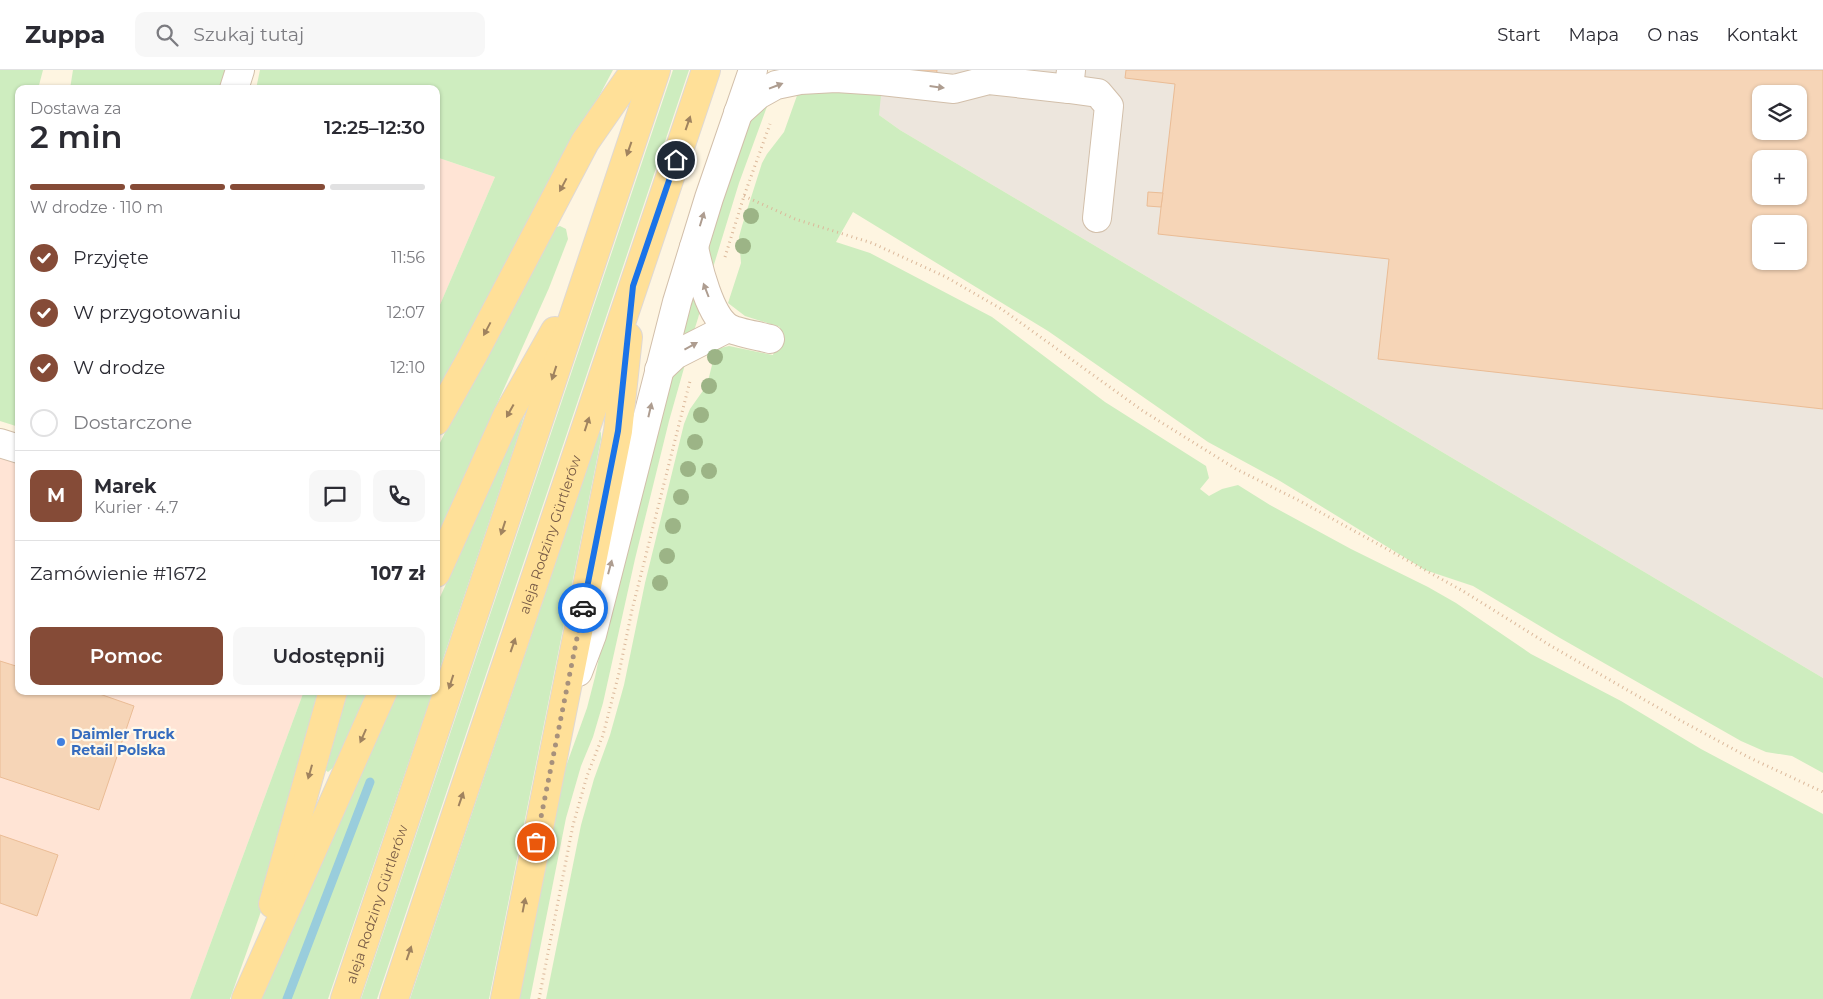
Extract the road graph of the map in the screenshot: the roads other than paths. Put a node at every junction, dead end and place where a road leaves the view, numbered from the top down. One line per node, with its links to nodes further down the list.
1 (240, 70): 8 (lane)
2 (635, 70): 17 (main road, one-way to 17)
3 (656, 70): 12 (main road, aleja Rodziny Gürtlerów, one-way to 12)
4 (706, 70): 13 (main road, aleja Rodziny Gürtlerów, one-way to 4)
5 (753, 70): 9 (lane)
6 (982, 75): 7 (lane); 9 (lane, one-way to 6)
7 (1070, 80): 10 (lane)
8 (235, 85)
9 (737, 114): 11 (lane, one-way to 9)
10 (1097, 218)
11 (694, 247): 14 (lane, one-way to 11); 16 (lane)
12 (586, 277): 20 (main road, one-way to 20); 25 (main road, aleja Rodziny Gürtlerów, one-way to 25)
13 (633, 286): 23 (main road); 26 (main road, aleja Rodziny Gürtlerów, one-way to 13)
14 (728, 328): 15 (lane); 16 (lane, one-way to 14)
15 (770, 339)
16 (659, 370): 23 (lane, one-way to 16)
17 (440, 414)
18 (0, 443): 19 (lane)
19 (15, 448)
20 (440, 564)
21 (332, 695): 24 (main road, one-way to 24)
22 (381, 695): 24 (main road, one-way to 24)
23 (562, 713): 27 (main road, one-way to 23)
24 (248, 993)
25 (345, 999)
26 (394, 999)
27 (505, 999)

